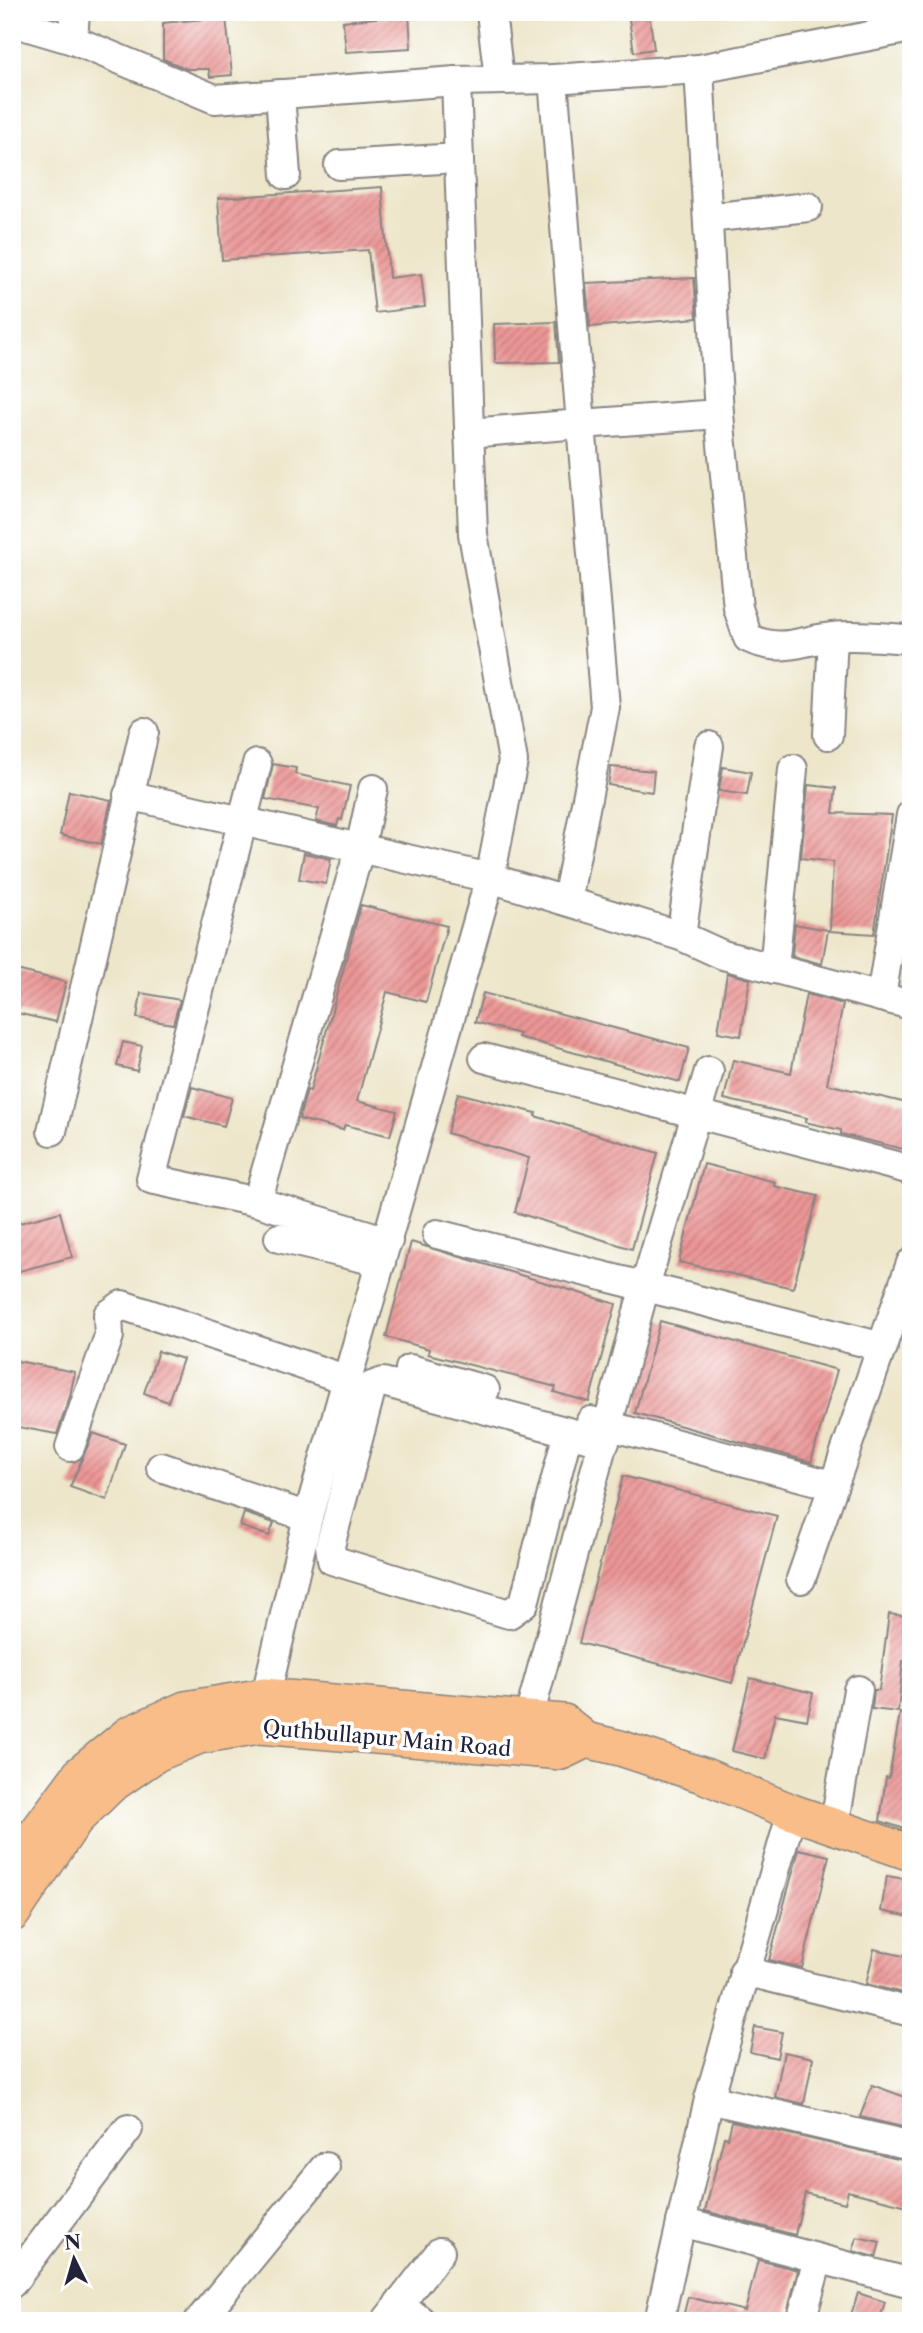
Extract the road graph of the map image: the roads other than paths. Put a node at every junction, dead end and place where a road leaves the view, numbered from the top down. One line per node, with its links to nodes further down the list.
1 (75, 12): 5 (street)
2 (491, 12): 7 (street)
3 (12, 22): 5 (street)
4 (911, 28): 6 (street)
5 (73, 40): 10 (street)
6 (699, 69): 8 (street); 15 (street)
7 (499, 79): 8 (street); 9 (street)
8 (552, 79): 17 (street)
9 (456, 81): 10 (street); 11 (street)
10 (280, 94): 13 (street)
11 (459, 158): 12 (street); 18 (street)
12 (339, 165)
13 (286, 175)
14 (808, 207): 15 (street)
15 (708, 218): 16 (street)
16 (719, 414): 17 (street); 19 (street)
17 (581, 424): 18 (street); 32 (street)
18 (469, 433): 31 (street)
19 (833, 637): 20 (street); 22 (street)
20 (911, 639)
21 (144, 732): 27 (street)
22 (828, 735)
23 (709, 747): 33 (street)
24 (257, 764): 29 (street)
25 (793, 769): 34 (street)
26 (373, 789): 30 (street)
27 (128, 795): 29 (street); 40 (street)
28 (911, 815): 35 (street)
29 (244, 822): 30 (street); 42 (street)
30 (360, 848): 31 (street); 42 (street)
31 (490, 878): 32 (street); 45 (street)
32 (567, 900): 33 (street)
33 (681, 936): 34 (street)
34 (774, 969): 35 (street)
35 (881, 997): 36 (street)
36 (911, 1005)
37 (484, 1058): 39 (street)
38 (709, 1071): 39 (street)
39 (695, 1113): 41 (street); 47 (street)
40 (52, 1131)
41 (911, 1170)
42 (257, 1202): 45 (street)
43 (437, 1234): 47 (street)
44 (279, 1237): 45 (street)
45 (385, 1251): 50 (street)
46 (911, 1264): 48 (street)
47 (645, 1286): 48 (street); 52 (street)
48 (883, 1347): 55 (street)
49 (410, 1369): 52 (street)
50 (348, 1380): 53 (street); 56 (street)
51 (568, 1433): 51 (street); 52 (street)
52 (607, 1434): 55 (street); 60 (street)
53 (70, 1447)
54 (161, 1466): 56 (street)
55 (832, 1485): 57 (street)
56 (308, 1517): 59 (street)
57 (801, 1579)
58 (858, 1690): 63 (street)
59 (262, 1711): 60 (main road, Quthbullapur Main Road); 61 (main road, Quthbullapur Main Road); 65 (main road, Quthbullapur Main Road); 66 (main road, Quthbullapur Main Road)
60 (529, 1717): 61 (main road, Quthbullapur Main Road)
61 (586, 1740): 62 (main road, Quthbullapur Main Road)
62 (792, 1812): 63 (main road, Quthbullapur Main Road); 67 (street)
63 (834, 1827): 64 (main road, Quthbullapur Main Road)
64 (911, 1853)
65 (12, 1866)
66 (12, 1914)
67 (744, 1971): 68 (street); 69 (street)
68 (911, 2012)
69 (709, 2099): 71 (street); 73 (street)
70 (128, 2129): 76 (street)
71 (911, 2146)
72 (326, 2167): 79 (street)
73 (681, 2222): 75 (street); 81 (street)
74 (440, 2252): 78 (street)
75 (818, 2259): 77 (street); 82 (street)
76 (12, 2283)
77 (911, 2283)
78 (393, 2312): 80 (street)
79 (199, 2321)
80 (421, 2321)
81 (659, 2321)
82 (801, 2321)

